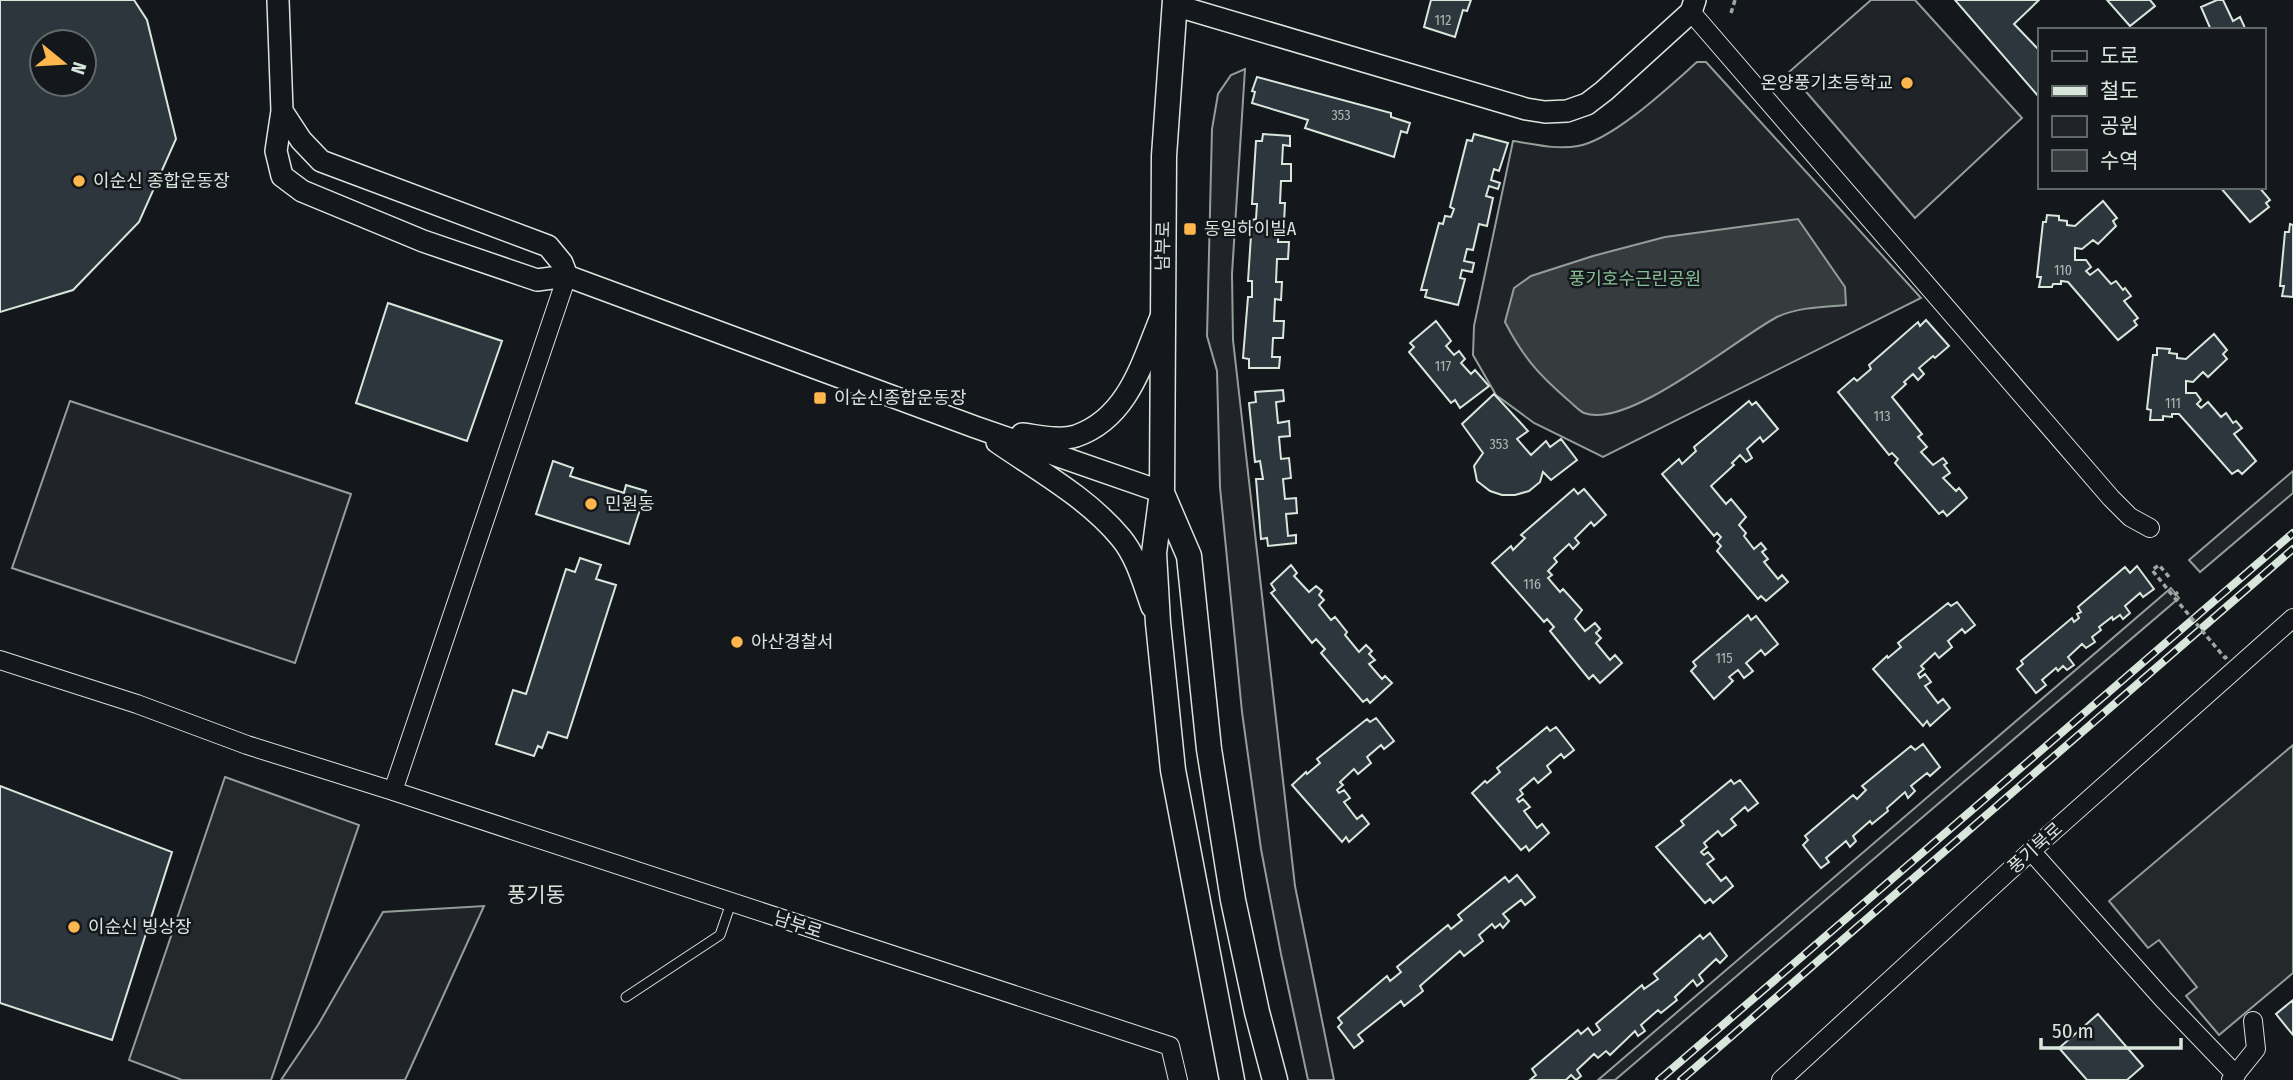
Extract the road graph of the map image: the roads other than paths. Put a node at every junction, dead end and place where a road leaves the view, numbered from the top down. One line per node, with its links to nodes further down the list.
1 (278, 0): 4 (street)
2 (1175, 3): 3 (street); 6 (main road, 남부로)
3 (1693, 6): 9 (street)
4 (282, 111): 5 (street); 5 (street)
5 (567, 276): 7 (street); 13 (street)
6 (1162, 315): 7 (street); 8 (main road, 남부로)
7 (975, 427): 8 (street); 10 (street)
8 (1162, 492): 10 (main road, 남부로); 21 (main road, 남부로)
9 (2150, 528)
10 (1158, 623): 20 (main road, 남부로)
11 (2290, 628): 14 (street, 풍기북로)
12 (0, 660): 13 (street, 남부로)
13 (393, 791): 15 (street, 남부로)
14 (2031, 851): 18 (street); 22 (street, 풍기북로)
15 (731, 903): 16 (lane); 19 (street, 남부로)
16 (626, 997)
17 (2253, 1021): 18 (street)
18 (2233, 1078)
19 (1178, 1080)
20 (1232, 1080)
21 (1275, 1080)
22 (1781, 1080)

